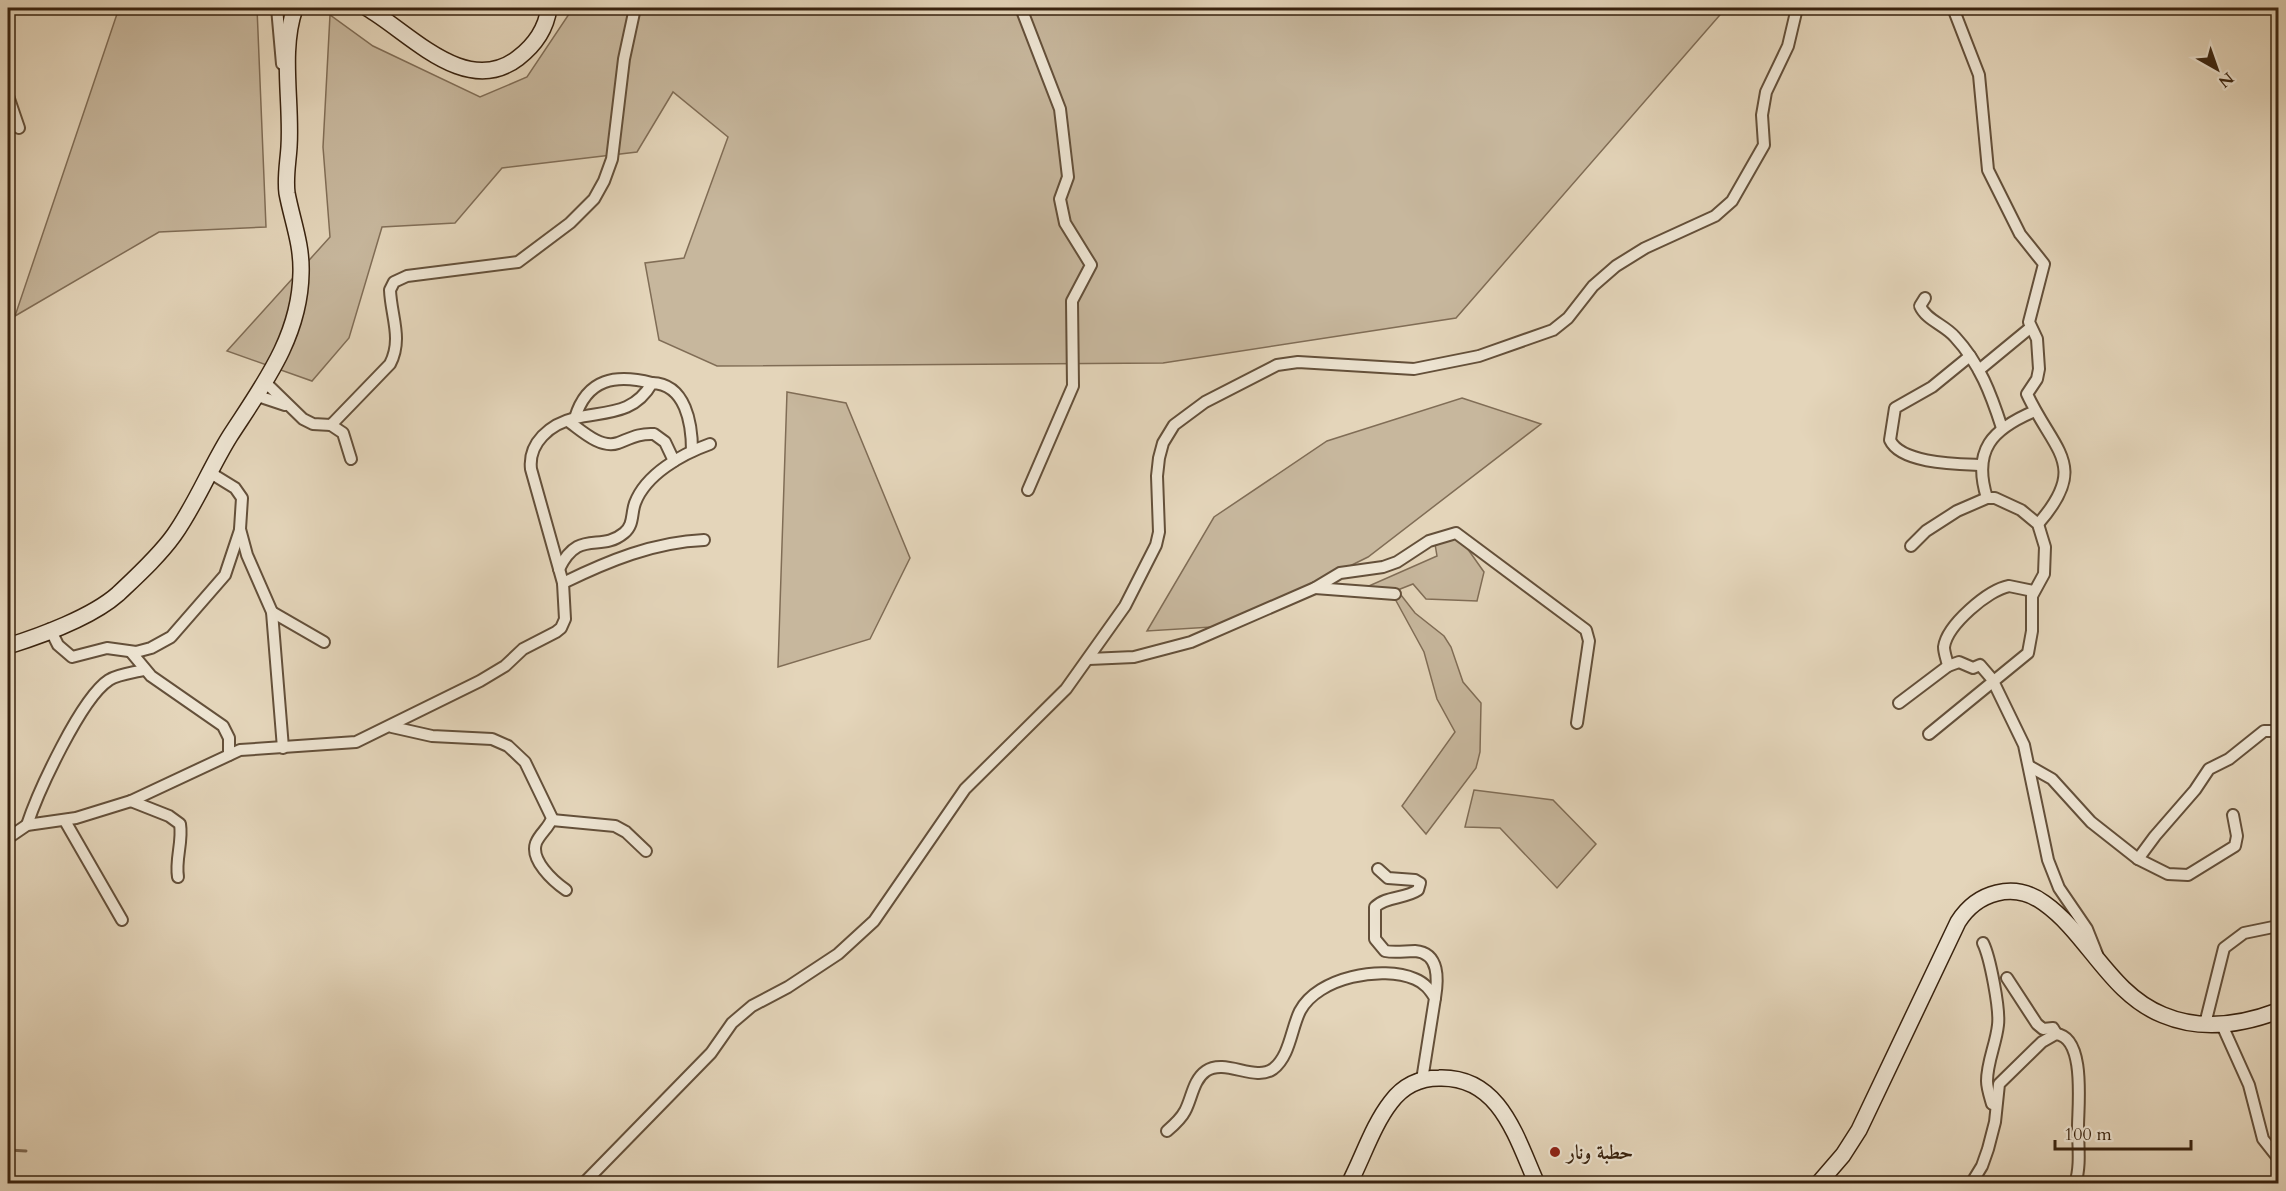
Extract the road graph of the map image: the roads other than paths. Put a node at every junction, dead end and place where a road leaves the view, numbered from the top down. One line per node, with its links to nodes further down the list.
1 (277, 8): 11 (street)
2 (295, 8): 11 (street)
3 (367, 8): 4 (street)
4 (549, 8)
5 (635, 8): 20 (street)
6 (1021, 8): 28 (street)
7 (1797, 8): 44 (street)
8 (1953, 8): 13 (street)
9 (8, 96): 10 (street)
10 (19, 128)
11 (288, 194): 17 (street)
12 (1925, 298): 14 (street)
13 (2030, 328): 15 (street); 18 (street)
14 (1970, 356): 15 (street); 26 (street)
15 (1979, 370): 21 (street)
16 (652, 383): 19 (street); 19 (street); 23 (street)
17 (262, 390): 20 (street); 27 (street)
18 (2035, 411): 21 (street); 30 (street)
19 (572, 419): 25 (street); 34 (street)
20 (331, 425): 24 (street)
21 (2002, 428): 26 (street)
22 (710, 444): 23 (street)
23 (692, 451): 25 (street)
24 (351, 459)
25 (674, 461): 34 (street)
26 (1981, 465): 29 (street)
27 (209, 471): 31 (street); 40 (street)
28 (1028, 490)
29 (1987, 498): 30 (street); 33 (street)
30 (2038, 524): 37 (street)
31 (240, 529): 39 (street); 43 (street)
32 (704, 540): 35 (street)
33 (1911, 546)
34 (560, 569): 35 (street)
35 (563, 584): 50 (street)
36 (1315, 588): 38 (street); 44 (street); 49 (street)
37 (2033, 591): 45 (street); 47 (street)
38 (1395, 594)
39 (272, 612): 41 (street); 53 (street)
40 (50, 629): 42 (street); 43 (street)
41 (324, 642)
42 (8, 646)
43 (131, 652): 46 (street)
44 (1089, 659): 84 (street)
45 (1948, 666): 47 (street); 48 (street)
46 (144, 670): 54 (street); 60 (street)
47 (1992, 679): 52 (street); 55 (street)
48 (1899, 703)
49 (1577, 723)
50 (392, 727): 53 (street); 59 (street)
51 (2278, 731): 63 (street)
52 (1929, 734)
53 (283, 748): 54 (street)
54 (229, 754): 56 (street)
55 (2029, 765): 63 (street); 70 (street)
56 (131, 801): 58 (street); 65 (street)
57 (2233, 815): 63 (street)
58 (65, 820): 60 (street); 67 (street)
59 (552, 820): 62 (street); 66 (street)
60 (27, 825): 61 (street)
61 (8, 838)
62 (646, 851)
63 (2138, 859)
64 (1378, 869): 72 (street)
65 (178, 877)
66 (566, 890)
67 (122, 920)
68 (2278, 926): 74 (street)
69 (1983, 943): 78 (street)
70 (2098, 960): 74 (street); 86 (street)
71 (2007, 978): 76 (street)
72 (1435, 998): 77 (street); 79 (street)
73 (2278, 1011): 75 (street)
74 (2205, 1024): 75 (street)
75 (2222, 1025): 80 (street)
76 (2056, 1034): 78 (street); 88 (street)
77 (1422, 1080): 83 (street); 85 (street)
78 (1996, 1118): 87 (street)
79 (1167, 1131)
80 (2263, 1138): 81 (street); 82 (street)
81 (2278, 1140)
82 (2278, 1158)
83 (1354, 1179)
84 (583, 1184)
85 (1537, 1184)
86 (1818, 1184)
87 (1971, 1184)
88 (2075, 1184)

